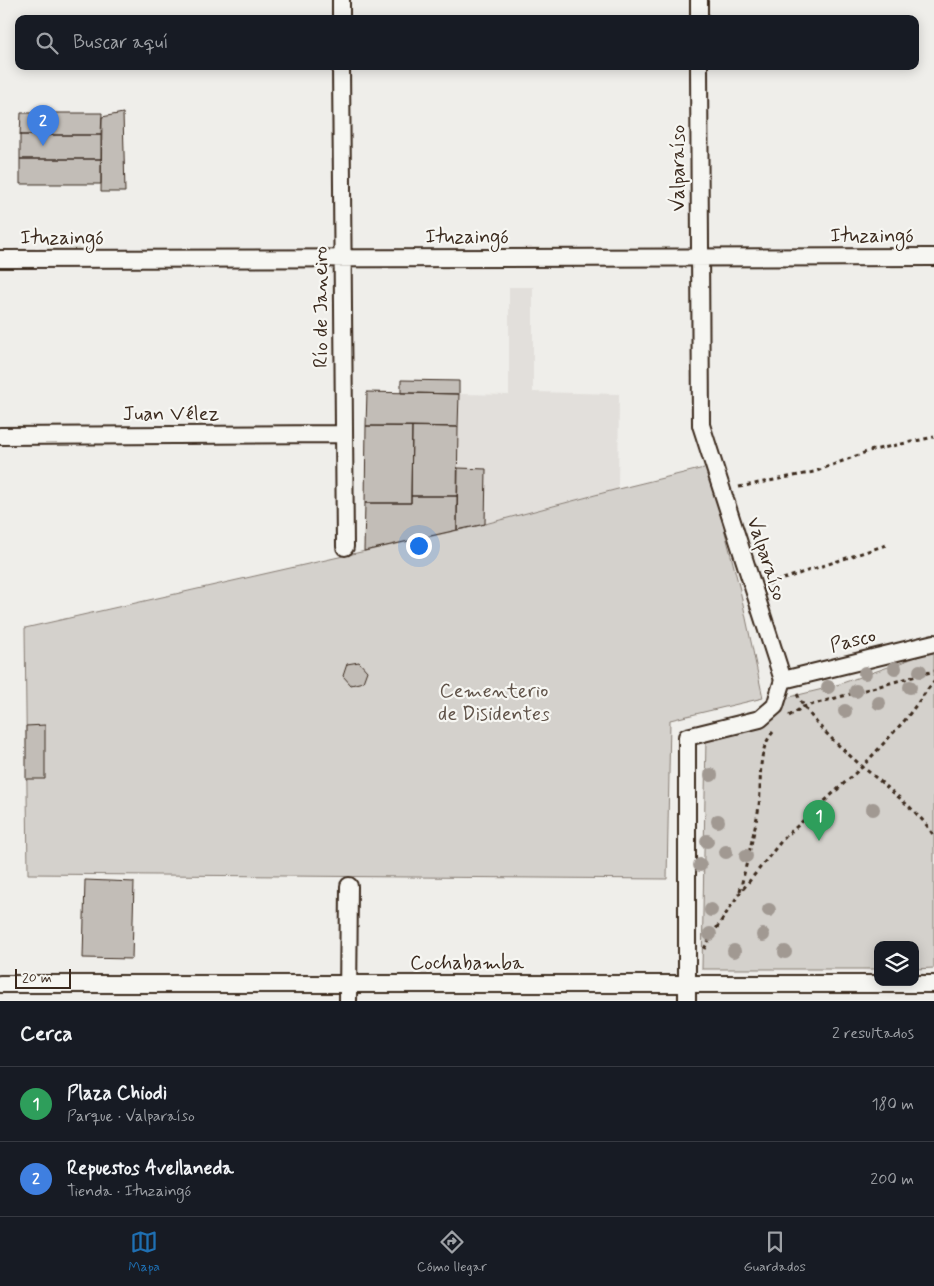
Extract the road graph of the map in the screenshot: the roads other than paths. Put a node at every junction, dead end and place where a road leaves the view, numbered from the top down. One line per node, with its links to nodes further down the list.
1 (341, 0): 3 (street)
2 (699, 0): 4 (street)
3 (341, 15)
4 (699, 15)
5 (341, 70): 7 (street, Río de Janeiro)
6 (699, 70): 8 (street, Valparaíso)
7 (342, 258): 8 (street, Ituzaingó); 10 (street, Ituzaingó); 11 (street, Río de Janeiro)
8 (700, 258): 9 (street, Ituzaingó); 15 (street, Valparaíso)
9 (934, 258)
10 (0, 259)
11 (343, 434): 12 (street, Juan Vélez); 13 (street, Río de Janeiro)
12 (0, 436)
13 (345, 547)
14 (934, 643): 15 (street, Pasco)
15 (782, 680): 18 (street)
16 (349, 886): 20 (street)
17 (0, 984): 20 (street, Cochabamba)
18 (687, 984): 19 (street, Cochabamba); 20 (street, Cochabamba); 21 (street)
19 (934, 984)
20 (348, 993)
21 (687, 1001)

